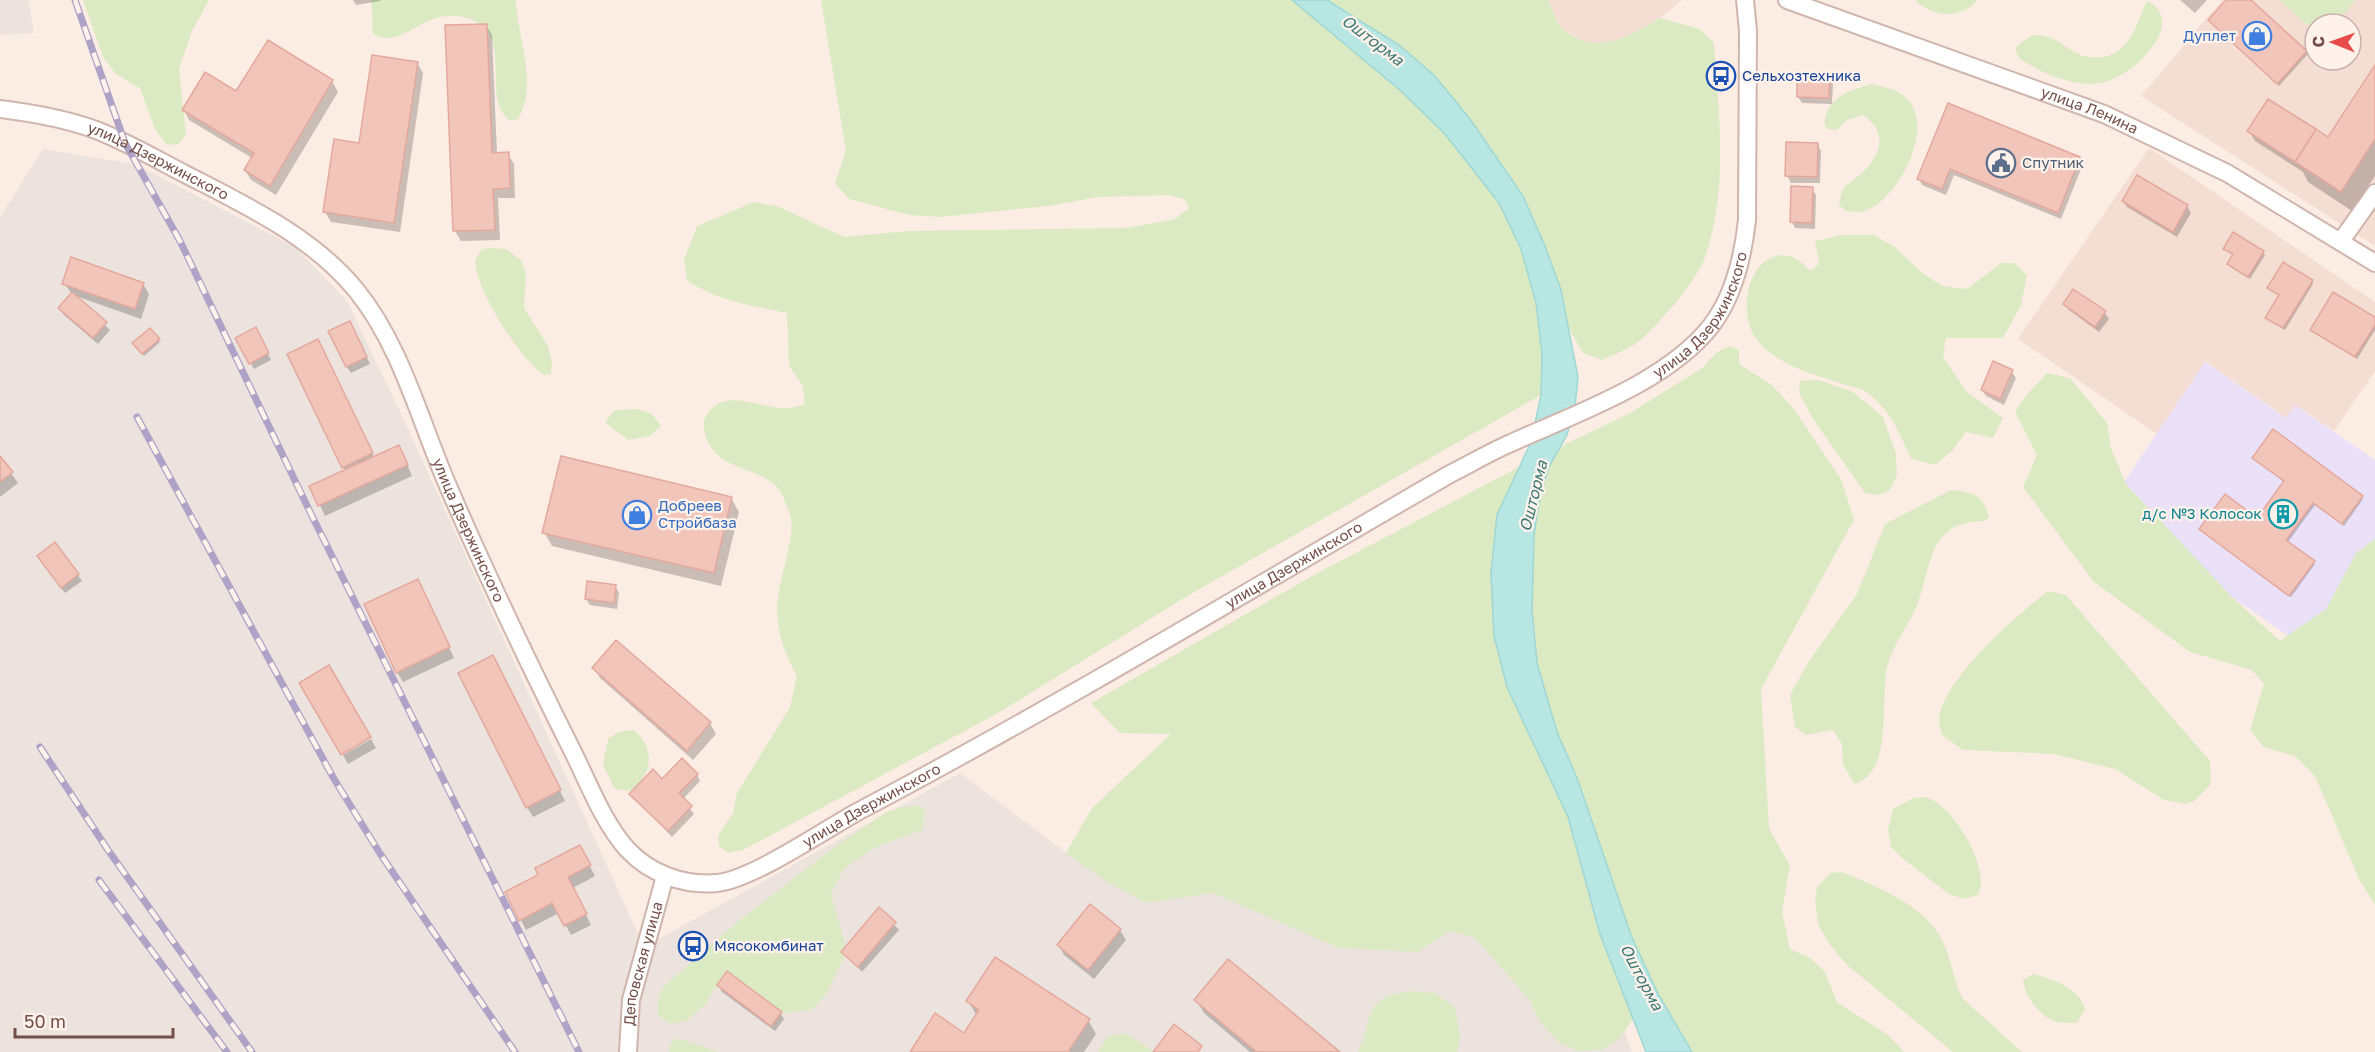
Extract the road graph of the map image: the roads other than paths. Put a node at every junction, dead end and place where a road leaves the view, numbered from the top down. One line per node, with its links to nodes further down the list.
1 (1745, 0): 7 (street, улица Дзержинского)
2 (1786, 0): 5 (street, улица Ленина)
3 (0, 109): 7 (street, улица Дзержинского)
4 (2375, 193): 5 (street)
5 (2341, 241): 6 (street, улица Ленина)
6 (2375, 263)
7 (665, 876): 8 (street, Деповская улица)
8 (628, 1052)

